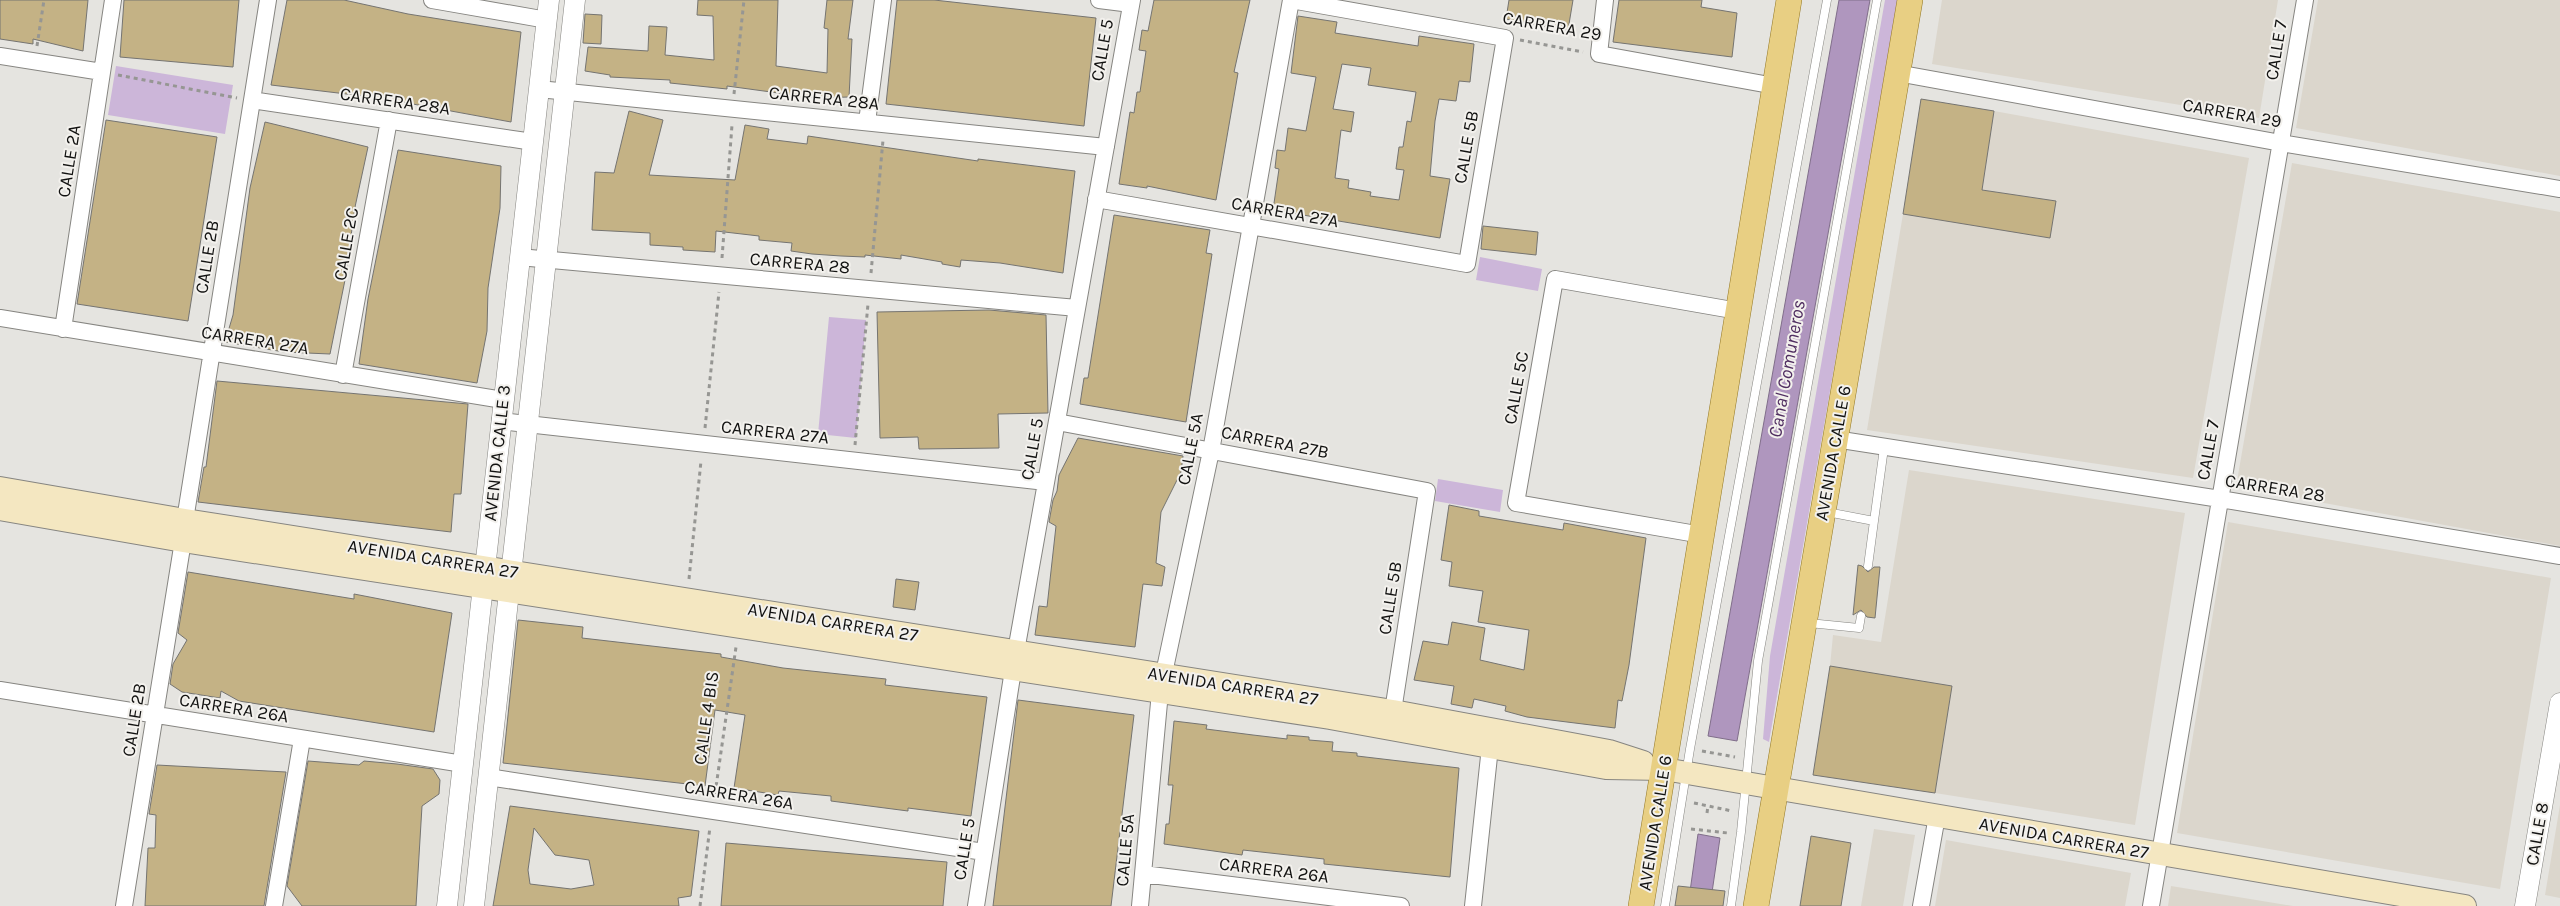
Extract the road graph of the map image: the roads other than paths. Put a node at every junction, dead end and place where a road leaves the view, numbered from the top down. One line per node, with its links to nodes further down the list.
1 (113, 0): 18 (street, CALLE 2A)
2 (268, 0): 23 (street, CALLE 2B)
3 (432, 0): 15 (street)
4 (575, 0): 22 (street, AVENIDA CALLE 3)
5 (883, 0): 25 (street)
6 (1099, 0): 14 (street)
7 (1291, 0): 16 (street, CARRERA 29); 31 (street, CALLE 5A)
8 (1605, 0): 20 (street, CARRERA 29)
9 (1789, 0): 20 (main road, AVENIDA CALLE 6)
10 (1827, 0): 72 (lane)
11 (1877, 0): 74 (lane)
12 (1910, 0): 19 (main road, AVENIDA CALLE 6)
13 (2305, 0): 27 (street, CALLE 7)
14 (1131, 2): 28 (street, CALLE 5)
15 (548, 10): 21 (street, AVENIDA CALLE 3)
16 (1505, 38): 34 (street, CALLE 5B)
17 (0, 56): 18 (street)
18 (102, 72): 38 (street, CALLE 2A)
19 (1897, 73): 27 (street, CARRERA 29); 45 (main road, AVENIDA CALLE 6)
20 (1775, 86): 36 (main road, AVENIDA CALLE 6)
21 (539, 89): 22 (street, CARRERA 28A); 26 (street, AVENIDA CALLE 3)
22 (564, 91): 25 (street, CARRERA 28A); 33 (street, AVENIDA CALLE 3)
23 (252, 100): 24 (street, CARRERA 28A); 39 (street, CALLE 2B)
24 (389, 120): 26 (street, CARRERA 28A); 40 (street, CALLE 2C)
25 (867, 122): 28 (street, CARRERA 28A)
26 (533, 142): 32 (street, AVENIDA CALLE 3)
27 (2281, 143): 29 (street, CARRERA 29); 51 (street, CALLE 7)
28 (1106, 147): 30 (street, CALLE 5)
29 (2560, 189)
30 (1096, 199): 31 (street, CARRERA 27A); 35 (street, CALLE 5)
31 (1251, 226): 34 (street, CARRERA 27A); 47 (street, CALLE 5A)
32 (519, 257): 33 (street, CARRERA 28); 41 (street, AVENIDA CALLE 3)
33 (545, 260): 35 (street, CARRERA 28); 44 (street, AVENIDA CALLE 3)
34 (1467, 264)
35 (1077, 308): 43 (street, CALLE 5)
36 (1738, 311): 56 (main road, AVENIDA CALLE 6); 56 (street, CALLE 5C)
37 (0, 318): 38 (street, CARRERA 27A)
38 (64, 329): 39 (street, CARRERA 27A)
39 (213, 353): 40 (street, CARRERA 27A); 55 (street, CALLE 2B)
40 (343, 375): 41 (street, CARRERA 27A)
41 (503, 400): 42 (street, AVENIDA CALLE 3)
42 (500, 421): 44 (street, CARRERA 27A); 59 (street, AVENIDA CALLE 3)
43 (1057, 422): 47 (street, CARRERA 27B); 48 (street, CALLE 5)
44 (527, 424): 48 (street, CARRERA 27A); 60 (street, AVENIDA CALLE 3)
45 (1835, 439): 46 (street, CARRERA 28); 53 (main road, AVENIDA CALLE 6)
46 (1884, 448): 51 (street, CARRERA 28); 54 (lane)
47 (1211, 451): 50 (street, CARRERA 27B); 64 (street, CALLE 5A)
48 (1046, 482): 63 (street, CALLE 5)
49 (0, 488): 55 (main road, AVENIDA CARRERA 27)
50 (1428, 491): 67 (street, CALLE 5B)
51 (2220, 499): 57 (street, CARRERA 28); 78 (street, CALLE 7)
52 (0, 509): 55 (main road, AVENIDA CARRERA 27)
53 (1823, 511): 54 (lane); 62 (main road, AVENIDA CALLE 6)
54 (1874, 521): 58 (lane)
55 (184, 530): 59 (main road, AVENIDA CARRERA 27); 68 (street, CALLE 2B)
56 (1702, 535): 72 (main road, AVENIDA CALLE 6)
57 (2560, 556)
58 (1868, 566)
59 (483, 577): 60 (main road, AVENIDA CARRERA 27); 71 (street, AVENIDA CALLE 3)
60 (510, 581): 63 (main road, AVENIDA CARRERA 27); 63 (main road, AVENIDA CARRERA 27); 73 (street, AVENIDA CALLE 3)
61 (1861, 616): 62 (lane)
62 (1804, 622): 75 (main road, AVENIDA CALLE 6)
63 (1015, 660): 64 (main road, AVENIDA CARRERA 27); 77 (street, CALLE 5)
64 (1162, 683): 67 (main road, AVENIDA CARRERA 27); 70 (main road, AVENIDA CARRERA 27); 79 (street, CALLE 5A)
65 (0, 693): 68 (street, CARRERA 26A)
66 (2560, 703): 95 (street, CALLE 8)
67 (1393, 711): 72 (main road, AVENIDA CARRERA 27)
68 (155, 715): 69 (street, CARRERA 26A); 80 (street, CALLE 2B)
69 (302, 739): 71 (street, CARRERA 26A); 81 (street)
70 (1490, 747): 72 (main road, AVENIDA CARRERA 27); 87 (street)
71 (462, 764): 82 (street, AVENIDA CALLE 3)
72 (1674, 771): 74 (main road, AVENIDA CARRERA 27); 88 (main road, AVENIDA CALLE 6); 89 (lane)
73 (488, 777): 77 (street, CARRERA 26A); 83 (street, AVENIDA CALLE 3)
74 (1746, 784): 75 (main road, AVENIDA CARRERA 27); 90 (lane)
75 (1776, 788): 76 (main road, AVENIDA CARRERA 27); 91 (main road, AVENIDA CALLE 6)
76 (1937, 816): 78 (main road, AVENIDA CARRERA 27); 92 (street)
77 (984, 852): 84 (street, CALLE 5)
78 (2160, 854): 93 (street, CALLE 7); 94 (main road, AVENIDA CARRERA 27)
79 (1143, 874): 85 (street, CALLE 5A); 86 (street, CARRERA 26A)
80 (124, 906)
81 (274, 906)
82 (447, 906)
83 (474, 906)
84 (976, 906)
85 (1140, 906)
86 (1401, 906)
87 (1473, 906)
88 (1642, 906)
89 (1665, 906)
90 (1731, 906)
91 (1756, 906)
92 (1921, 906)
93 (2151, 906)
94 (2465, 906)
95 (2525, 906)

